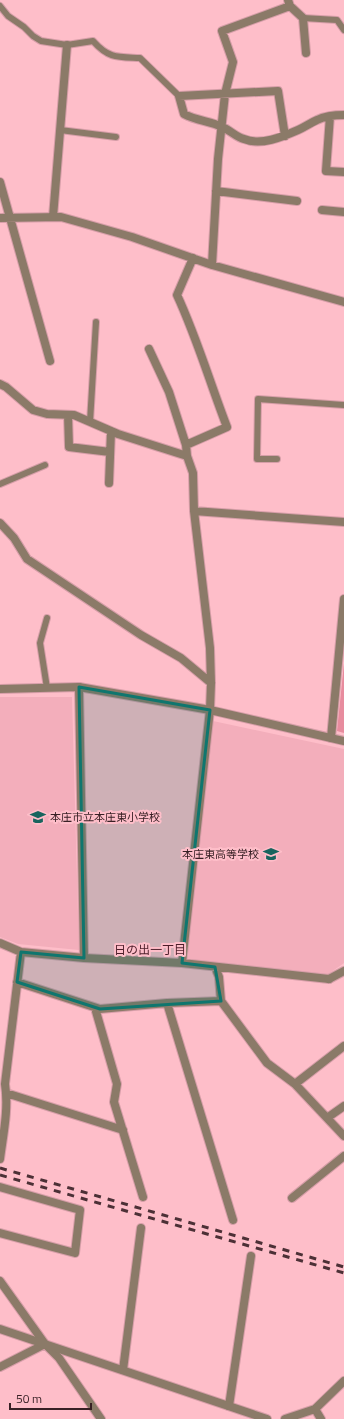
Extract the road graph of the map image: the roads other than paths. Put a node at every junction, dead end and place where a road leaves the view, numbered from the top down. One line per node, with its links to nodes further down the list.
1 (289, 3): 3 (street); 7 (street)
2 (0, 6): 5 (lane)
3 (303, 18): 4 (lane); 6 (street)
4 (344, 30)
5 (67, 45): 8 (lane); 12 (street)
6 (306, 53)
7 (225, 94): 8 (street); 11 (street); 13 (street)
8 (179, 96): 11 (street)
9 (344, 115): 10 (street)
10 (330, 116): 13 (street); 15 (street)
11 (222, 127): 13 (street); 17 (street)
12 (60, 130): 14 (lane); 21 (street)
13 (284, 136)
14 (116, 137)
15 (344, 172)
16 (0, 182): 23 (street)
17 (216, 192): 18 (street); 25 (street)
18 (296, 201)
19 (322, 210): 20 (street)
20 (344, 212)
21 (53, 217): 23 (street); 24 (street)
22 (0, 218): 23 (street)
23 (10, 218): 29 (street)
24 (193, 258): 25 (street); 35 (street)
25 (212, 265): 26 (street)
26 (344, 302)
27 (96, 322): 33 (lane)
28 (149, 349): 35 (street)
29 (50, 361)
30 (0, 384): 32 (street)
31 (344, 405): 38 (lane)
32 (68, 415): 33 (street); 36 (street)
33 (90, 422): 34 (street)
34 (111, 431): 36 (street); 37 (street)
35 (186, 445): 37 (street)
36 (110, 452): 40 (street)
37 (187, 456): 42 (street)
38 (277, 459)
39 (45, 465): 41 (lane)
40 (109, 483)
41 (0, 484)
42 (194, 511): 43 (street); 47 (street)
43 (344, 522)
44 (0, 523): 47 (street)
45 (344, 599): 52 (street)
46 (47, 618): 49 (lane)
47 (211, 683): 51 (street)
48 (79, 687): 49 (street); 51 (street); 56 (street)
49 (47, 688): 50 (street)
50 (0, 689)
51 (210, 710): 52 (street); 57 (street)
52 (331, 738): 53 (street)
53 (344, 741)
54 (0, 943): 55 (street)
55 (21, 952): 56 (street); 60 (street)
56 (84, 958): 57 (street)
57 (182, 963): 58 (street)
58 (215, 967): 59 (street); 61 (street)
59 (344, 971)
60 (17, 982): 63 (street); 65 (street)
61 (221, 1001): 62 (street); 66 (street)
62 (167, 1003): 63 (street); 77 (street)
63 (95, 1008): 70 (street)
64 (344, 1046): 66 (street)
65 (2, 1084): 67 (street)
66 (295, 1084): 69 (street)
67 (6, 1093): 70 (street); 73 (street)
68 (344, 1106): 69 (street)
69 (327, 1118): 71 (street)
70 (124, 1130): 75 (street)
71 (344, 1136)
72 (344, 1156): 76 (street)
73 (0, 1159)
74 (0, 1187): 79 (street)
75 (143, 1197)
76 (292, 1198)
77 (233, 1220)
78 (141, 1228): 85 (street)
79 (0, 1233)
80 (251, 1256): 87 (street)
81 (0, 1281): 83 (street)
82 (0, 1329): 83 (street)
83 (45, 1344): 84 (street); 85 (street); 89 (street)
84 (0, 1367)
85 (123, 1370): 87 (street)
86 (344, 1380): 88 (street)
87 (229, 1406): 90 (street)
88 (315, 1409): 91 (street); 92 (street)
89 (101, 1419)
90 (267, 1419)
91 (285, 1419)
92 (321, 1419)

